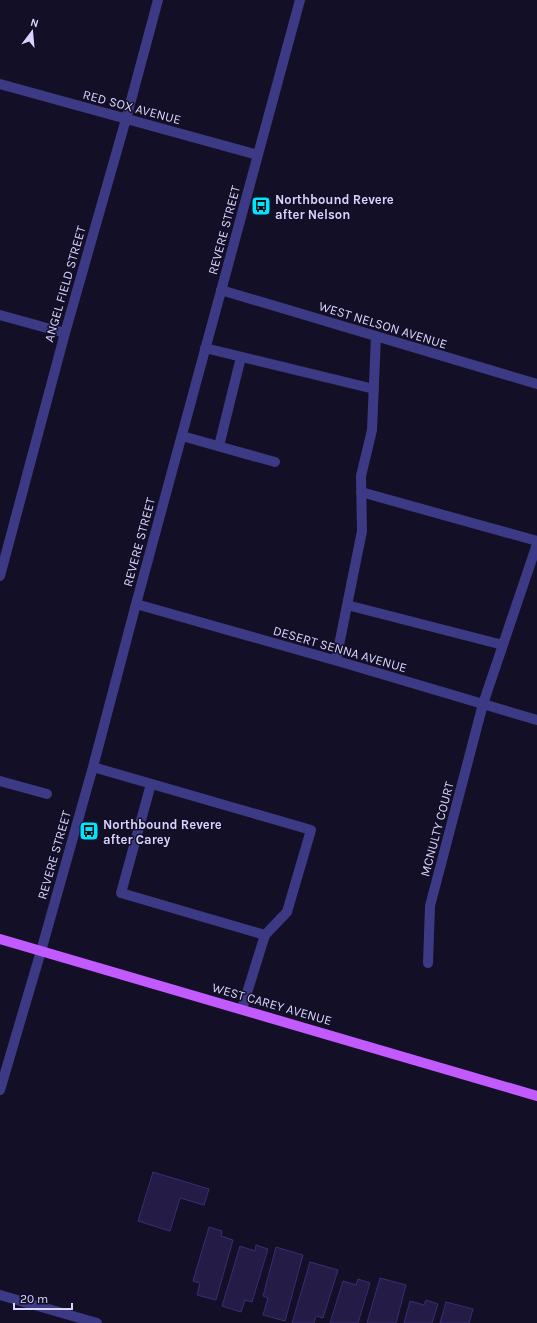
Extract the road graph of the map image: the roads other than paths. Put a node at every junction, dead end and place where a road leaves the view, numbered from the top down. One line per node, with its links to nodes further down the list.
1 (158, 0): 4 (street, ANGEL FIELD STREET)
2 (300, 0): 5 (street, REVERE STREET)
3 (0, 84): 4 (street, RED SOX AVENUE)
4 (126, 119): 5 (street, RED SOX AVENUE); 8 (street, ANGEL FIELD STREET)
5 (258, 155): 6 (street, REVERE STREET)
6 (222, 290): 9 (street, WEST NELSON AVENUE); 10 (street, REVERE STREET)
7 (0, 314): 8 (street)
8 (65, 333): 19 (street, ANGEL FIELD STREET)
9 (376, 336): 12 (street, WEST NELSON AVENUE); 13 (street)
10 (205, 348): 11 (street); 14 (street, REVERE STREET)
11 (241, 357): 13 (street); 15 (street)
12 (537, 384)
13 (374, 389): 17 (street)
14 (182, 436): 15 (street); 21 (street, REVERE STREET)
15 (219, 446): 16 (street)
16 (275, 462)
17 (361, 492): 18 (street); 22 (street)
18 (537, 543): 23 (street, MCNULTY COURT)
19 (4, 549): 20 (street, ANGEL FIELD STREET)
20 (0, 576)
21 (136, 604): 24 (street, DESERT SENNA AVENUE); 27 (street, REVERE STREET)
22 (347, 605): 23 (street); 24 (street)
23 (503, 645): 25 (street, MCNULTY COURT)
24 (336, 660): 25 (street, DESERT SENNA AVENUE)
25 (483, 704): 26 (street, DESERT SENNA AVENUE); 34 (street, MCNULTY COURT)
26 (537, 720)
27 (93, 767): 29 (street); 33 (street, REVERE STREET)
28 (0, 781): 30 (street)
29 (151, 784): 31 (street); 31 (street)
30 (47, 794)
31 (265, 935): 35 (street)
32 (0, 939): 33 (main road, WEST CAREY AVENUE)
33 (41, 951): 35 (main road, WEST CAREY AVENUE); 36 (street, REVERE STREET)
34 (428, 963)
35 (242, 1009): 37 (main road, WEST CAREY AVENUE)
36 (0, 1090)
37 (537, 1096)
38 (0, 1295): 39 (street)
39 (97, 1323)

